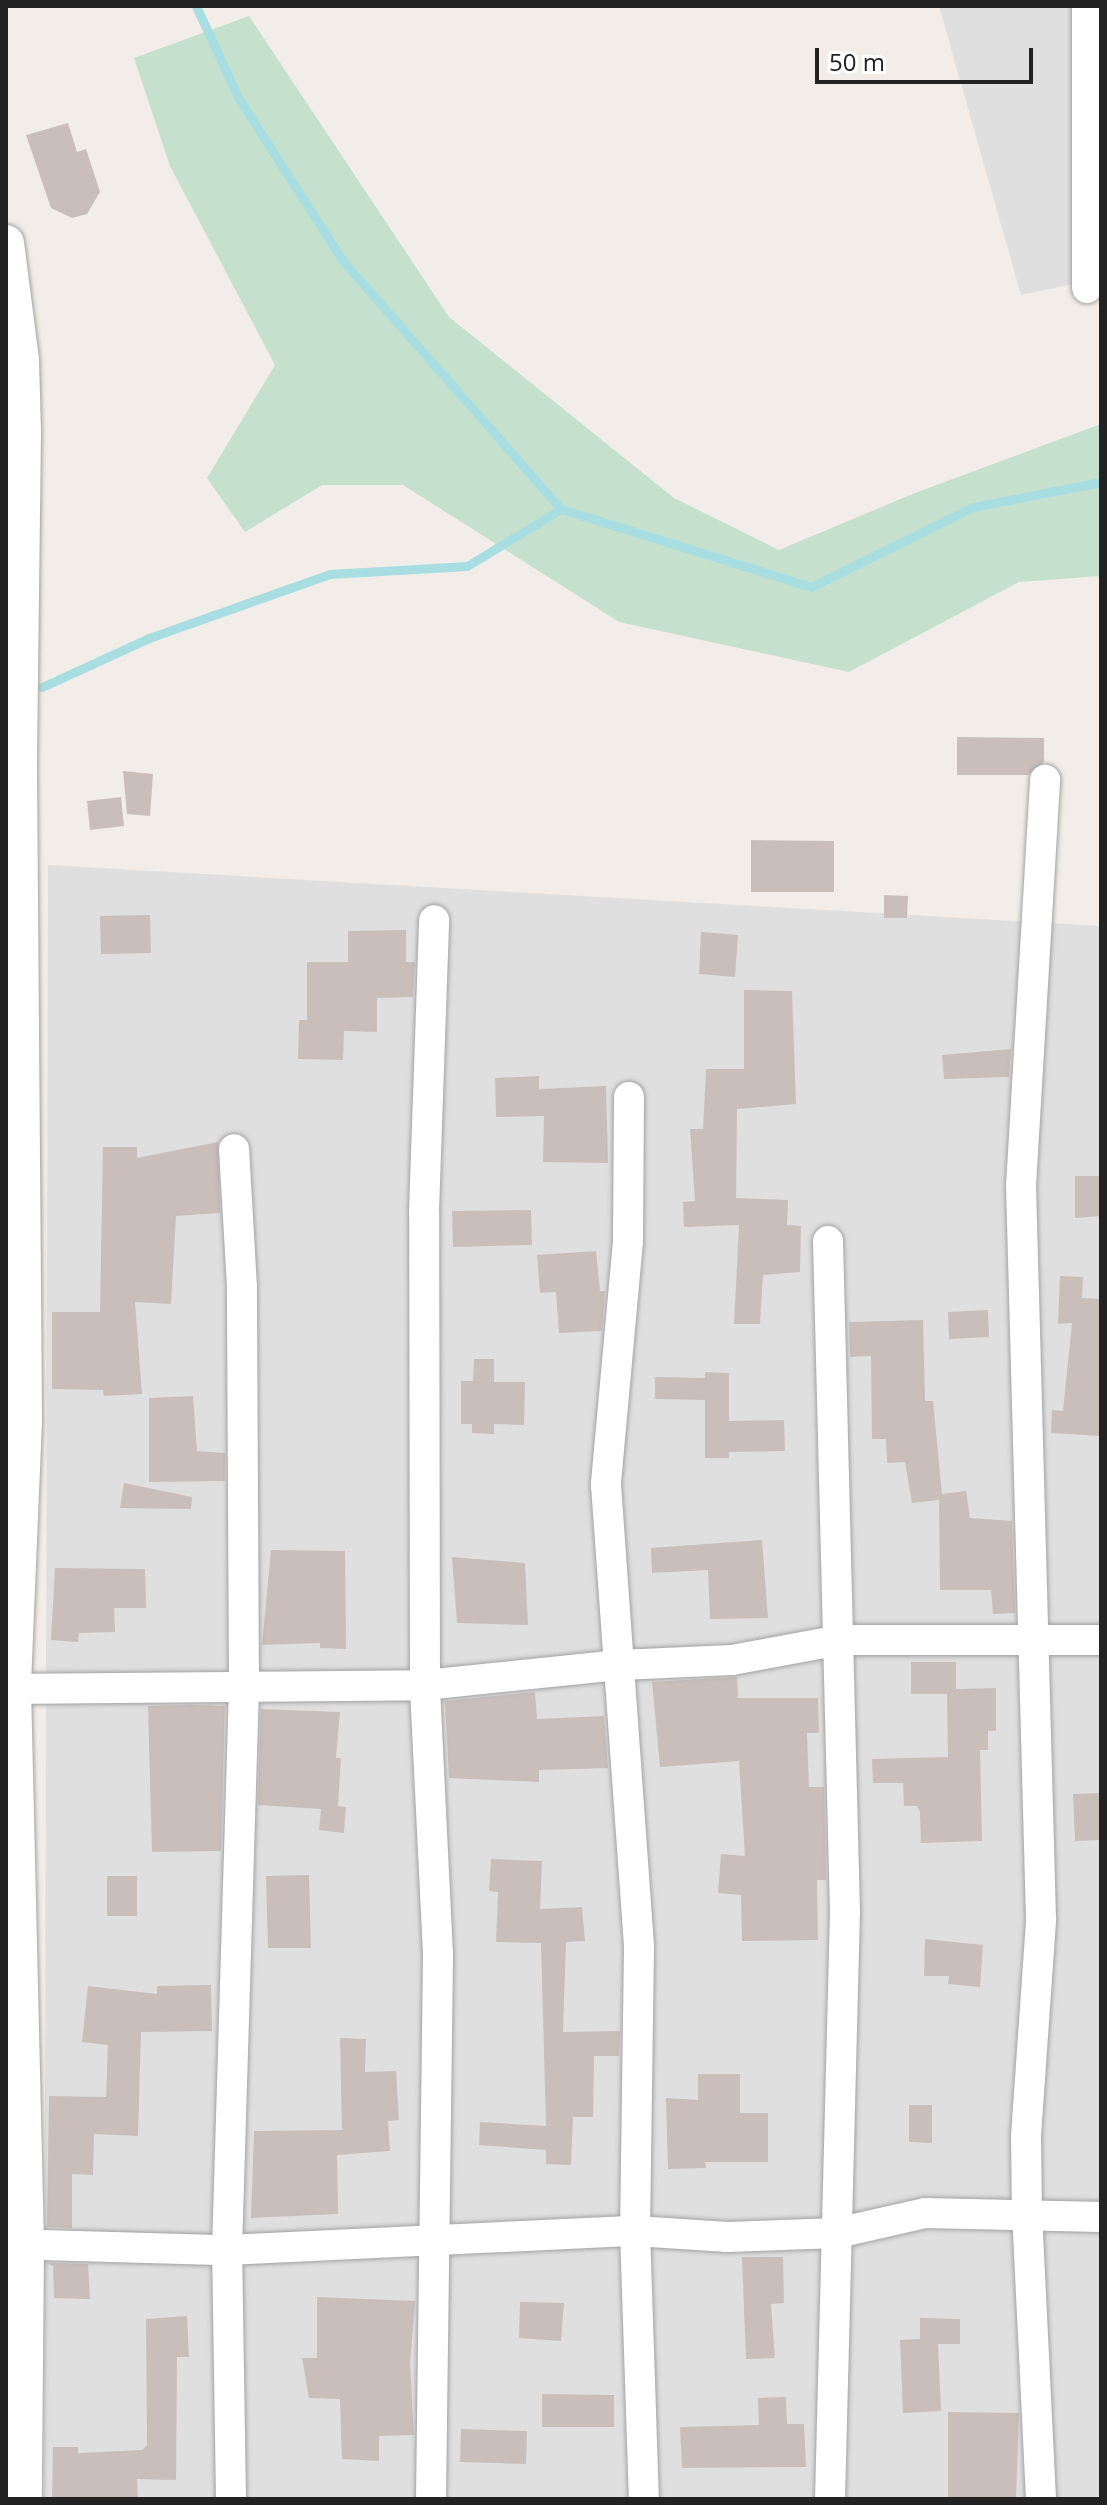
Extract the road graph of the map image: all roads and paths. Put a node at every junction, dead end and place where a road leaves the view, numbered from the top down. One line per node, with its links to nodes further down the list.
1 (1087, 6): 3 (street)
2 (6, 243): 4 (street)
3 (1087, 288)
4 (15, 424): 16 (street)
5 (1045, 780): 10 (street)
6 (434, 920): 14 (street)
7 (629, 1097): 13 (street)
8 (234, 1149): 15 (street)
9 (828, 1241): 11 (street)
10 (1036, 1639): 11 (street); 12 (street); 17 (street)
11 (840, 1640): 13 (street); 20 (street)
12 (1101, 1640)
13 (619, 1665): 14 (street); 19 (street)
14 (425, 1685): 15 (street); 21 (street)
15 (244, 1687): 16 (street); 23 (street)
16 (9, 1689): 22 (street)
17 (1027, 2217): 18 (street); 20 (street); 29 (street)
18 (1101, 2217)
19 (635, 2231): 20 (street); 21 (street); 27 (street)
20 (837, 2233): 28 (street)
21 (437, 2242): 23 (street); 26 (street)
22 (16, 2244): 23 (street); 24 (street)
23 (227, 2250): 25 (street)
24 (24, 2499)
25 (231, 2499)
26 (431, 2499)
27 (644, 2499)
28 (830, 2499)
29 (1041, 2499)

